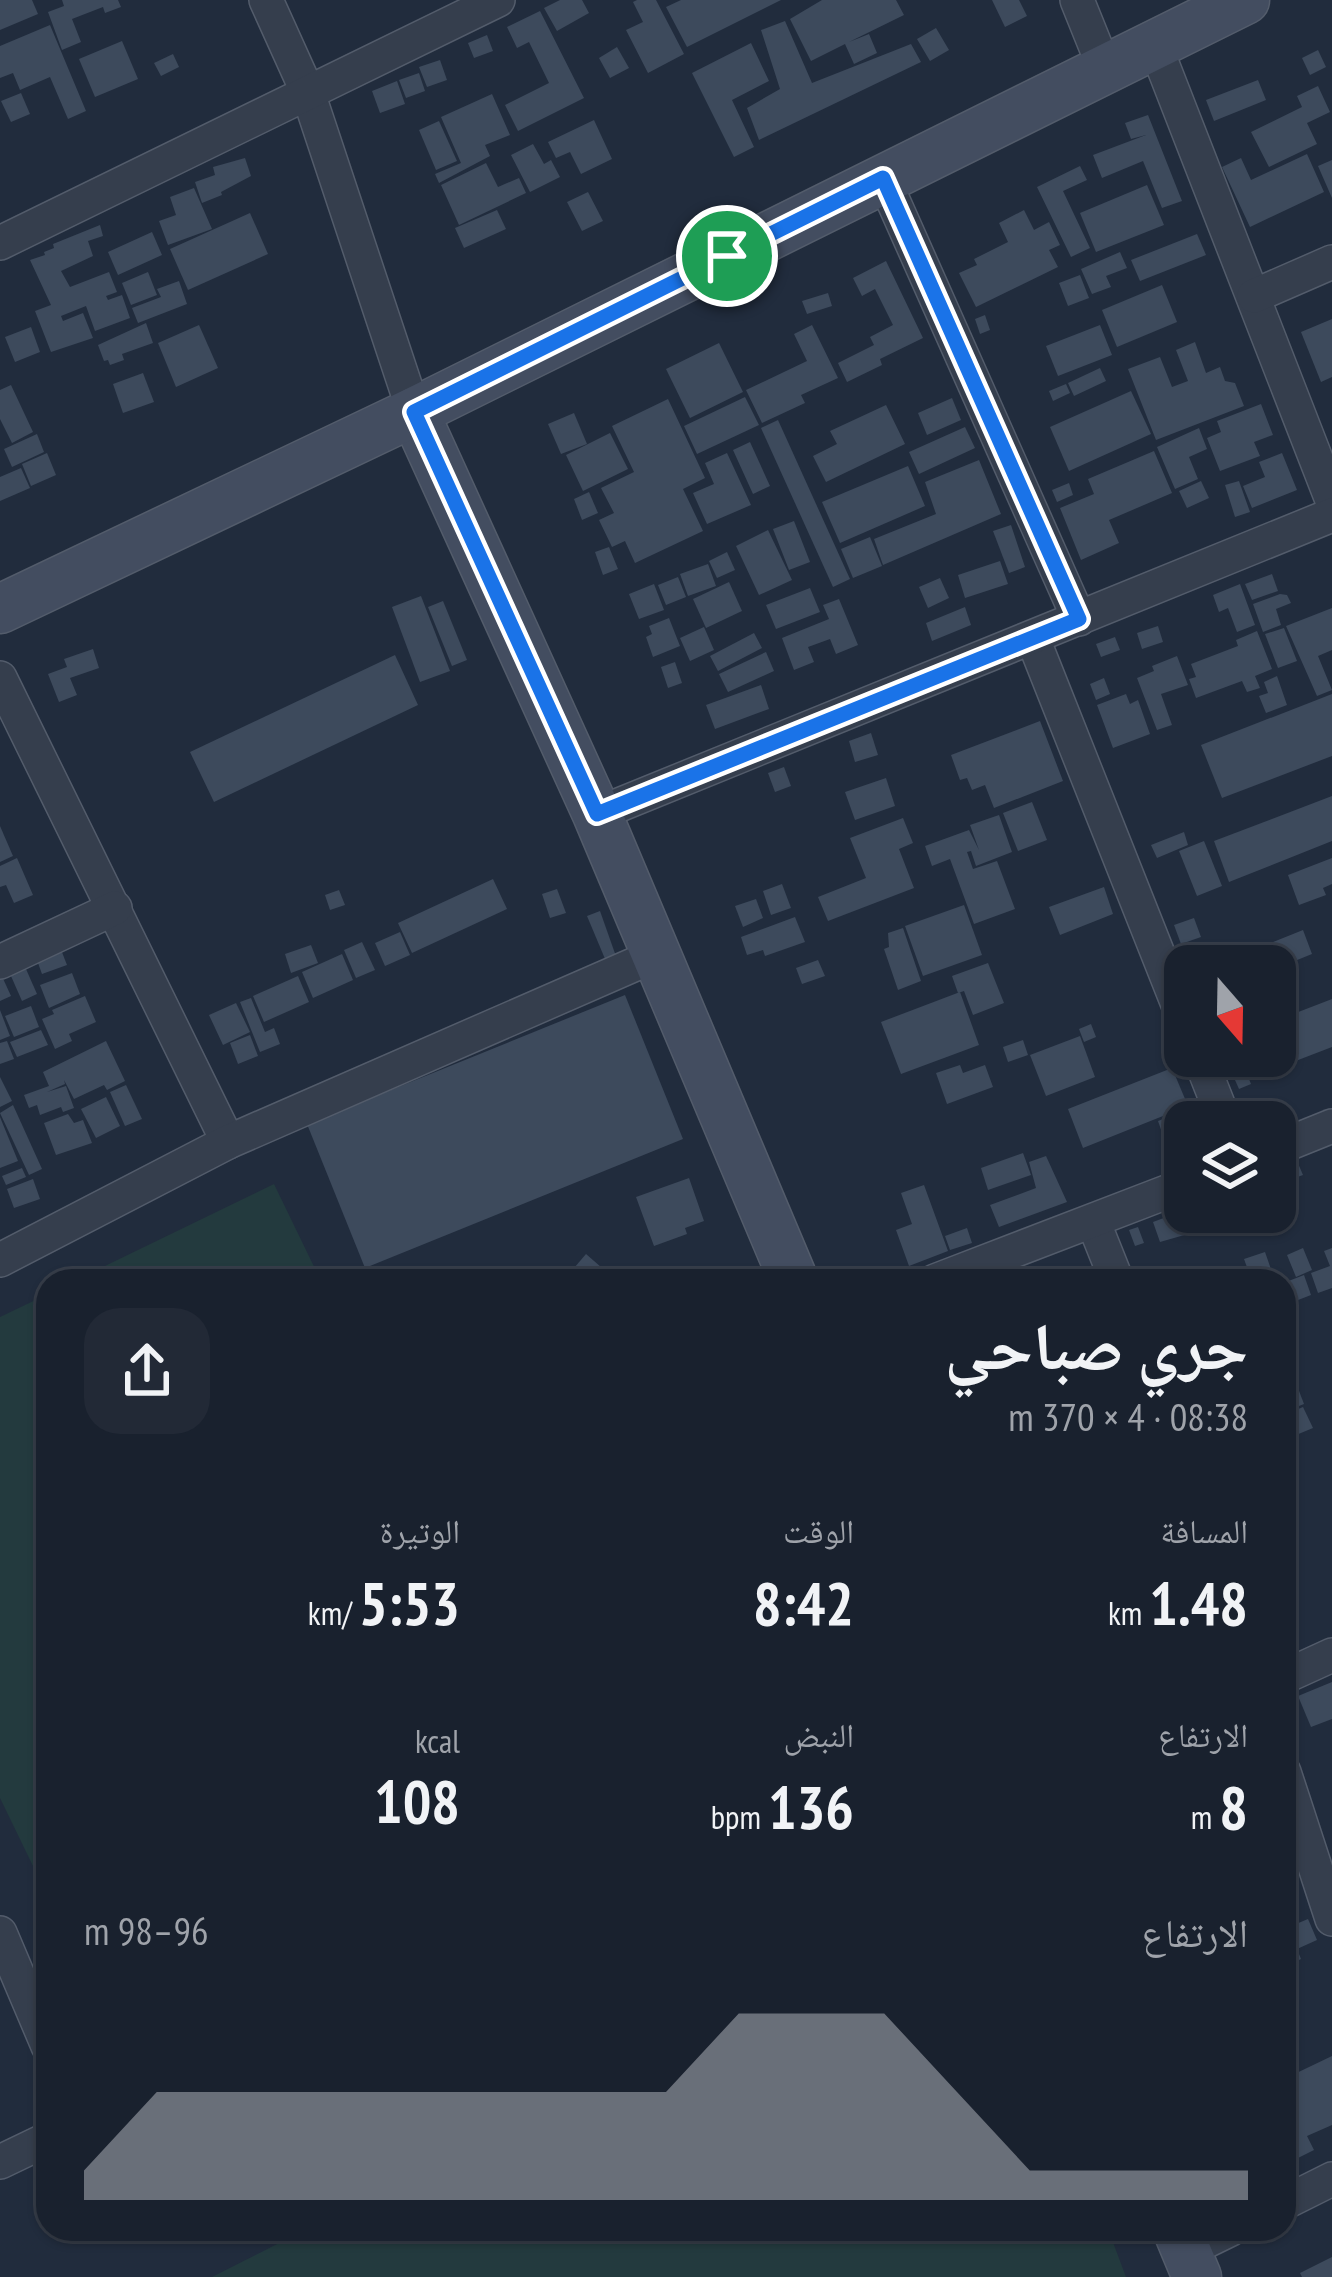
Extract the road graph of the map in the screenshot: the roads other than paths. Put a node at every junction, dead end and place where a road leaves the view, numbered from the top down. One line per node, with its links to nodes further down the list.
1 (266, 0): 7 (street)
2 (498, 0): 7 (street)
3 (1077, 0): 6 (street)
4 (1245, 0): 5 (street)
5 (1154, 44): 6 (street); 11 (street)
6 (1104, 67): 8 (street)
7 (308, 93): 9 (street); 12 (street)
8 (883, 178): 12 (street); 16 (street)
9 (0, 243)
10 (1332, 262): 11 (street)
11 (1254, 296): 13 (street)
12 (414, 412): 15 (street); 19 (street)
13 (1332, 500)
14 (1332, 515): 16 (street)
15 (0, 609)
16 (1079, 619): 17 (street)
17 (1033, 639): 19 (street); 23 (street)
18 (0, 678): 20 (street)
19 (597, 814): 21 (street)
20 (115, 908): 22 (street); 26 (street)
21 (656, 955): 26 (street); 30 (street)
22 (0, 962)
23 (1164, 969)
24 (1332, 1126): 25 (street)
25 (1296, 1141)
26 (228, 1142): 29 (street)
27 (1164, 1193): 28 (street)
28 (1093, 1221): 31 (street); 32 (street)
29 (0, 1260)
30 (789, 1269)
31 (967, 1269)
32 (1112, 1269)
33 (1332, 1655): 34 (street)
34 (1296, 1672)
35 (1296, 1809): 36 (street)
36 (1332, 1919)
37 (0, 1933): 38 (street)
38 (36, 2018)
39 (36, 2145): 40 (street)
40 (0, 2162)
41 (1332, 2179): 42 (street)
42 (1296, 2197)

